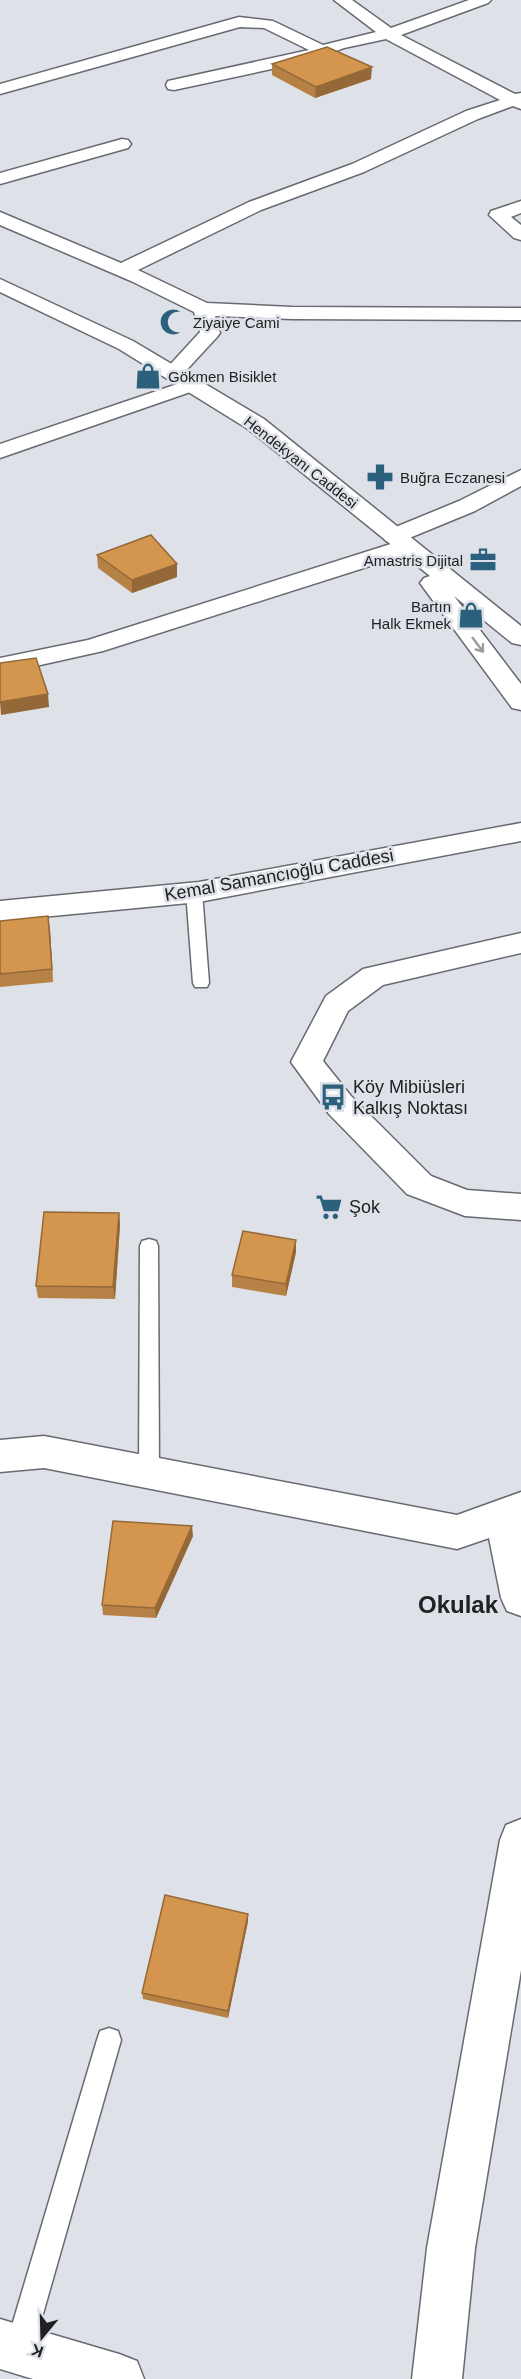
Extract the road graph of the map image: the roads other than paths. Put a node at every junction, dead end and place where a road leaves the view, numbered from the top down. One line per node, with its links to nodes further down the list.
1 (342, 0): 3 (street)
2 (483, 0): 3 (street)
3 (388, 33): 4 (street); 7 (street)
4 (321, 50): 5 (street); 6 (street)
5 (174, 85)
6 (0, 89)
7 (519, 101): 13 (street)
8 (122, 144): 9 (street)
9 (0, 179)
10 (521, 207): 12 (street)
11 (0, 218): 13 (street)
12 (521, 234)
13 (122, 270): 15 (street)
14 (0, 285): 17 (street, Hendekyanı Caddesi)
15 (203, 309): 16 (street); 17 (street)
16 (521, 314)
17 (174, 372): 18 (street, Hendekyanı Caddesi)
18 (192, 385): 19 (street); 21 (street, Hendekyanı Caddesi)
19 (0, 452)
20 (521, 477): 21 (street)
21 (400, 541): 22 (street); 23 (street); 24 (street, one-way to 24)
22 (521, 638)
23 (0, 666)
24 (521, 702)
25 (521, 832): 26 (street, Kemal Samancıoğlu Caddesi)
26 (194, 892): 27 (street, Kemal Samancıoğlu Caddesi); 29 (lane)
27 (0, 911)
28 (521, 943): 30 (street)
29 (201, 983)
30 (521, 1207)
31 (148, 1246): 33 (lane)
32 (0, 1456): 33 (street)
33 (149, 1472): 34 (street)
34 (512, 1512): 35 (street)
35 (521, 1598)
36 (521, 1840): 40 (street)
37 (109, 2040): 38 (lane)
38 (9, 2347): 39 (street)
39 (120, 2379)
40 (437, 2379)

